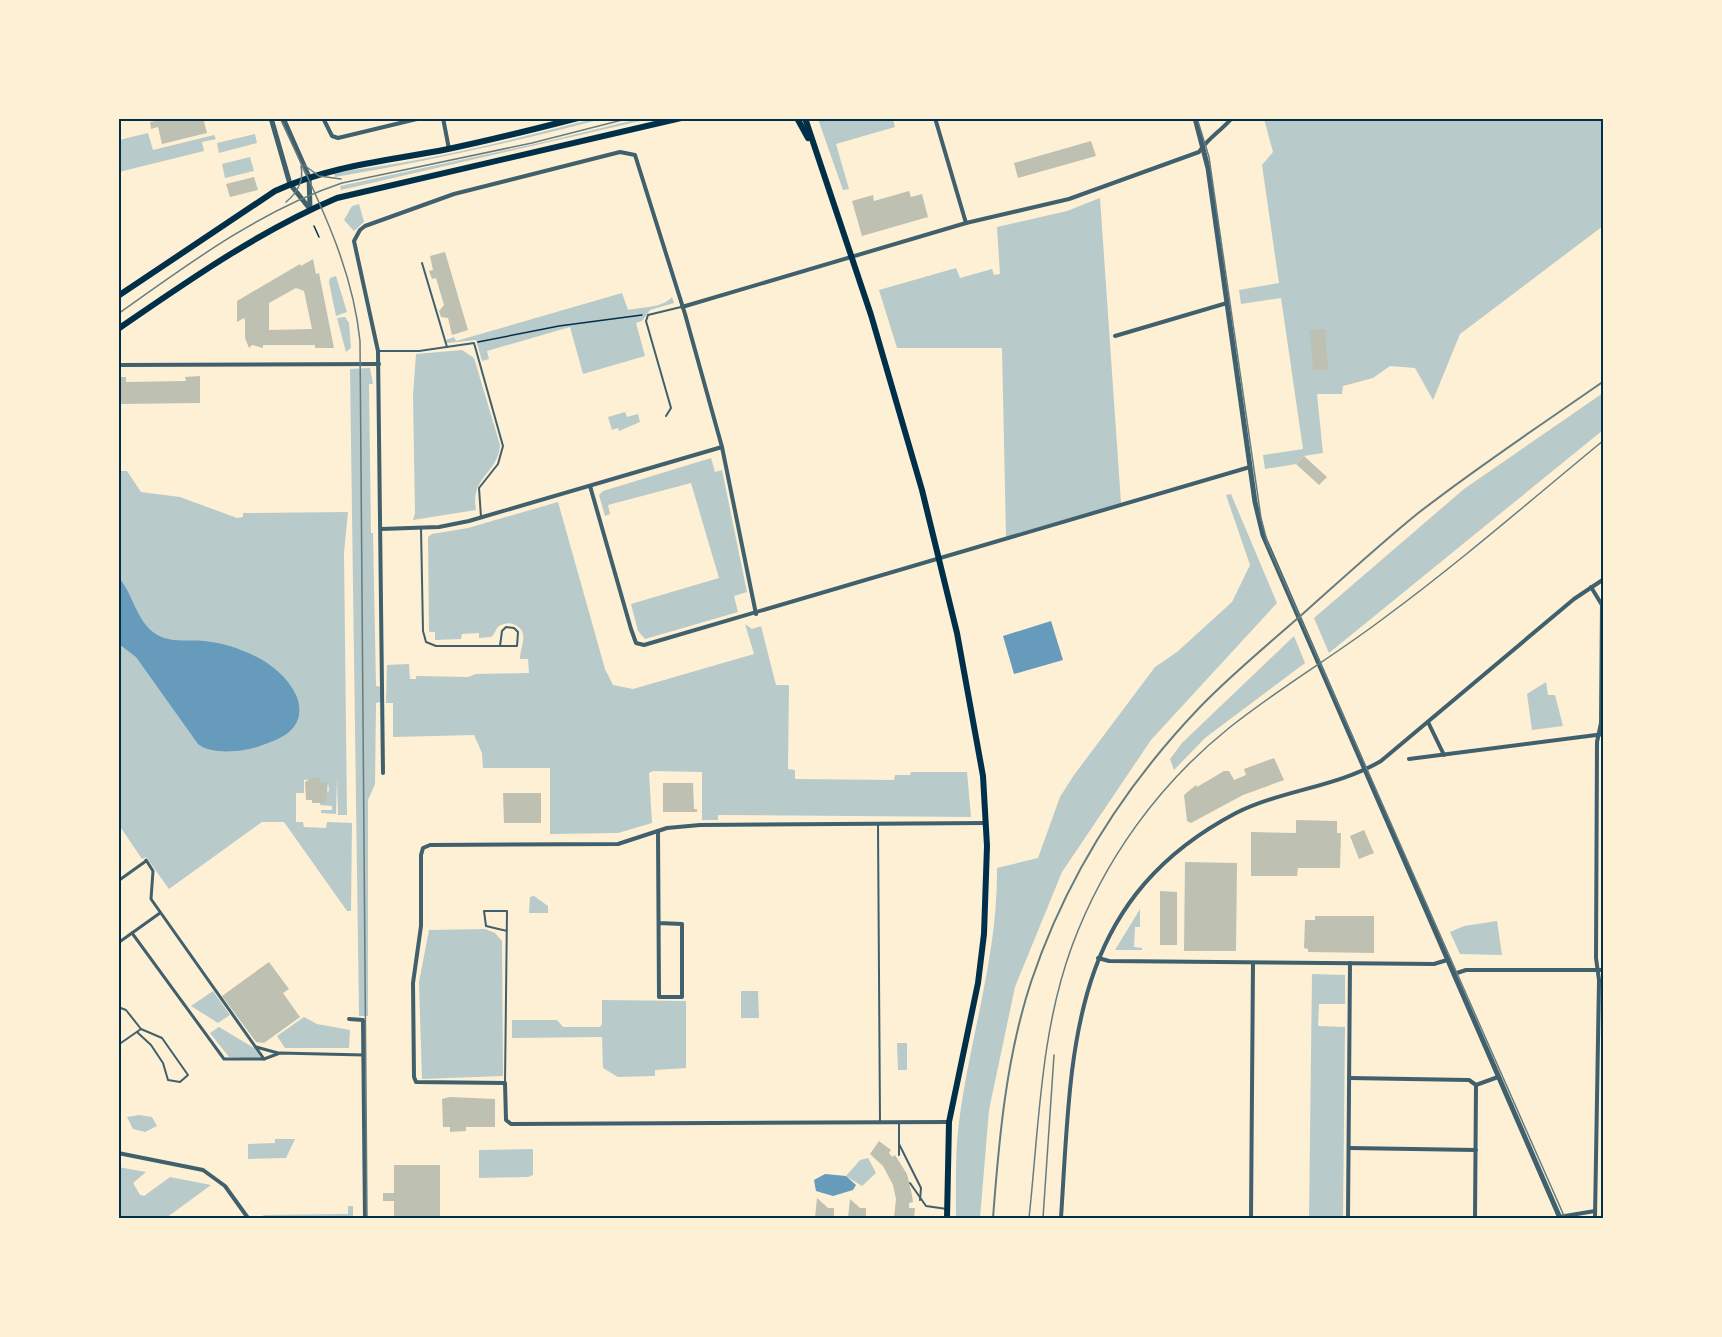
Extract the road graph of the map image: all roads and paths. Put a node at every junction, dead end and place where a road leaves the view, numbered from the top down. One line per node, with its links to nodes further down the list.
1 (271, 118): 17 (street)
2 (283, 118): 16 (street)
3 (323, 118): 4 (street)
4 (421, 118)
5 (443, 118): 15 (street)
6 (578, 118): 15 (main road)
7 (681, 118): 18 (main road)
8 (797, 118): 14 (main road)
9 (805, 118): 14 (main road)
10 (935, 118): 19 (street)
11 (1195, 118): 13 (street)
12 (1232, 118): 13 (street)
13 (1203, 145): 19 (street); 25 (street)
14 (812, 146): 22 (main road)
15 (448, 149): 16 (main road)
16 (309, 177): 17 (main road); 18 (street)
17 (290, 184): 18 (street); 24 (main road)
18 (310, 209): 28 (main road)
19 (966, 223): 22 (street)
20 (314, 226): 21 (path)
21 (319, 237)
22 (850, 255): 26 (street); 42 (main road)
23 (422, 263): 31 (lane)
24 (118, 296)
25 (1227, 303): 29 (street); 37 (street)
26 (682, 307): 27 (lane); 32 (street); 36 (street)
27 (648, 315): 30 (path); 35 (lane)
28 (118, 328)
29 (1115, 336)
30 (474, 343): 31 (lane); 39 (lane)
31 (447, 347): 32 (lane)
32 (378, 351): 33 (street)
33 (379, 364): 34 (street); 41 (street)
34 (120, 365)
35 (666, 416)
36 (722, 447): 38 (street); 45 (street)
37 (1251, 467): 42 (street); 51 (street)
38 (590, 486): 39 (street); 45 (street)
39 (481, 517): 40 (street)
40 (421, 528): 41 (street); 46 (lane)
41 (381, 529): 52 (street)
42 (938, 561): 45 (street); 53 (main road)
43 (1604, 579): 44 (street)
44 (1591, 587): 47 (street); 48 (street)
45 (756, 614)
46 (500, 646): 46 (lane)
47 (1428, 722): 49 (street); 51 (street)
48 (1601, 734): 49 (street); 66 (street)
49 (1444, 754): 50 (street)
50 (1408, 759)
51 (1364, 770): 62 (street); 63 (street)
52 (383, 773)
53 (987, 823): 54 (street); 84 (main road)
54 (878, 824): 55 (street); 82 (lane)
55 (658, 831): 58 (street); 80 (street)
56 (118, 881): 57 (street)
57 (160, 913): 60 (street); 74 (street)
58 (659, 923): 58 (street)
59 (507, 931): 59 (lane); 80 (lane)
60 (132, 933): 61 (street); 77 (street)
61 (118, 943)
62 (1098, 958): 64 (street); 97 (street)
63 (1447, 960): 65 (street); 68 (street)
64 (1253, 963): 65 (street); 98 (street)
65 (1350, 963): 79 (street)
66 (1597, 970): 67 (street); 68 (street); 93 (street)
67 (1604, 970)
68 (1454, 974): 78 (street)
69 (118, 1007): 71 (lane)
70 (349, 1019): 76 (street)
71 (141, 1029): 72 (lane); 72 (lane)
72 (137, 1032): 73 (lane)
73 (118, 1045)
74 (256, 1047): 75 (street); 77 (street)
75 (280, 1053): 76 (street); 77 (street)
76 (363, 1055): 95 (street)
77 (264, 1059)
78 (1498, 1077): 81 (street); 101 (street)
79 (1349, 1078): 81 (street); 86 (street)
80 (505, 1083): 82 (street)
81 (1476, 1085): 87 (street)
82 (880, 1122): 83 (street)
83 (899, 1122): 84 (street); 85 (lane)
84 (950, 1122): 92 (main road)
85 (899, 1144): 89 (lane); 91 (lane)
86 (1349, 1148): 87 (street); 99 (street)
87 (1476, 1149): 100 (street)
88 (118, 1154): 94 (street)
89 (899, 1155)
90 (910, 1183): 91 (lane)
91 (920, 1200): 92 (lane)
92 (947, 1209): 96 (main road)
93 (1595, 1211): 101 (street); 102 (street)
94 (248, 1218)
95 (365, 1218)
96 (947, 1218)
97 (1062, 1218)
98 (1251, 1218)
99 (1348, 1218)
100 (1474, 1218)
101 (1560, 1218)
102 (1595, 1218)

